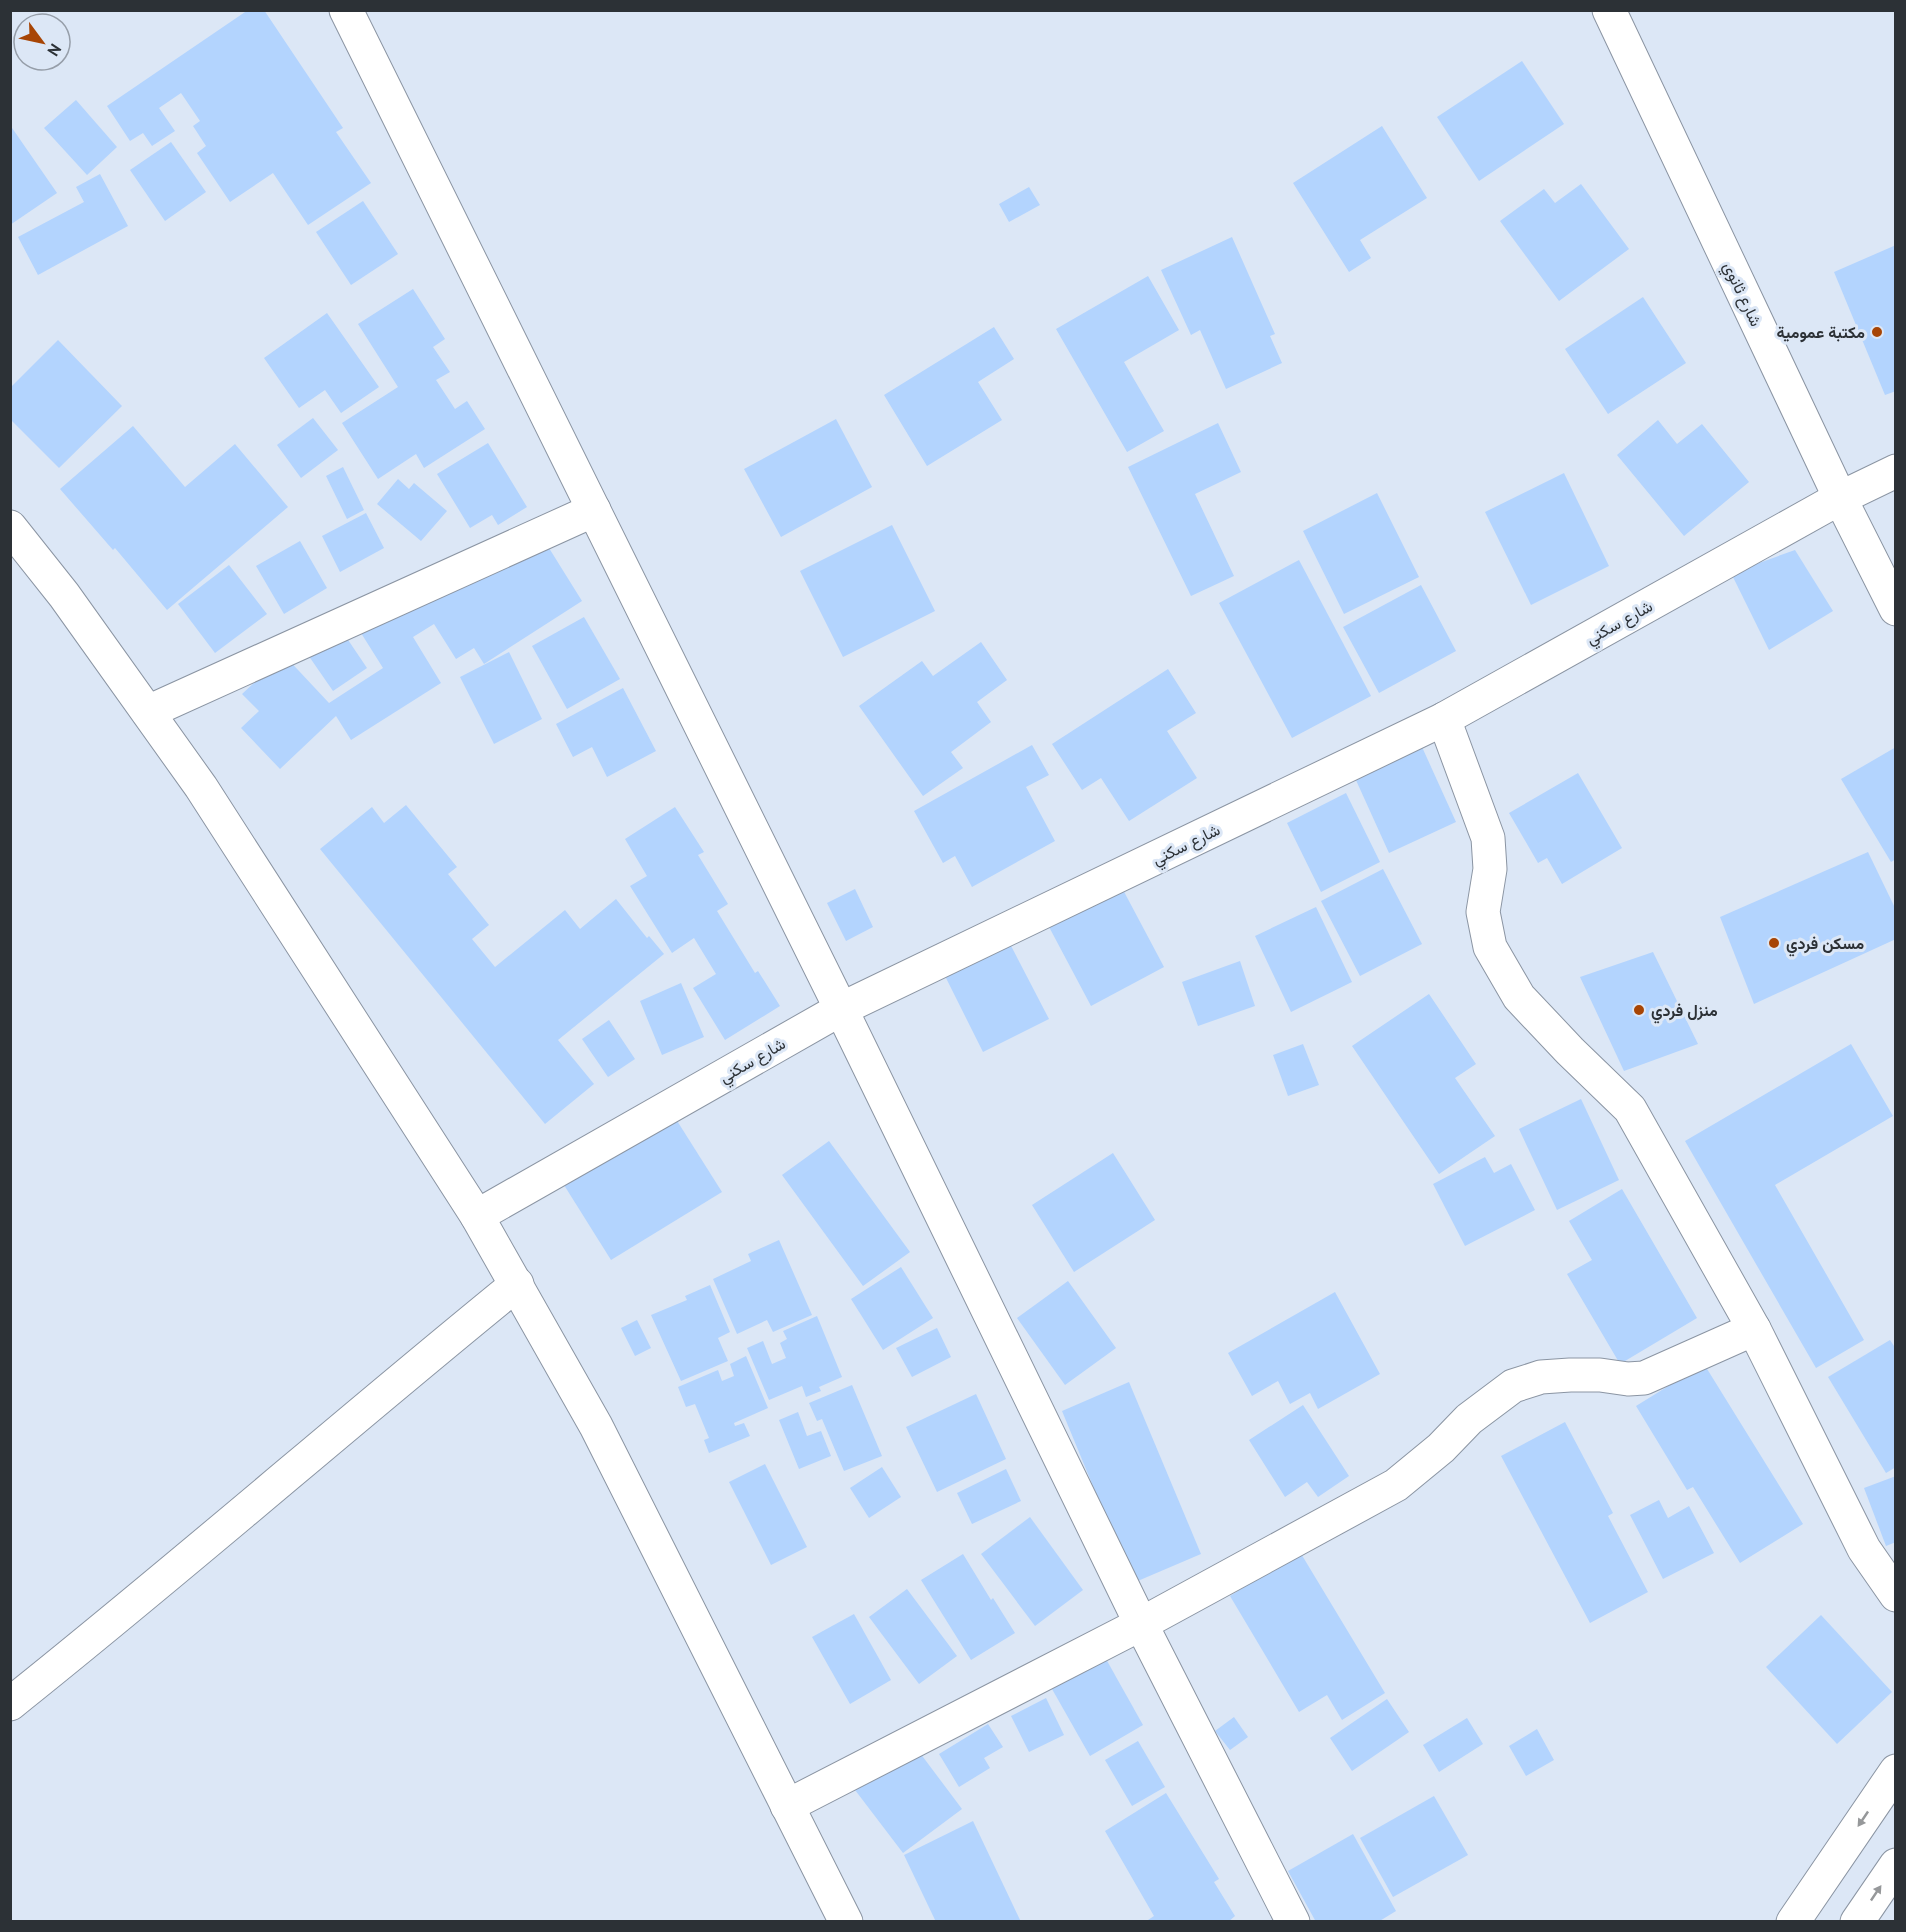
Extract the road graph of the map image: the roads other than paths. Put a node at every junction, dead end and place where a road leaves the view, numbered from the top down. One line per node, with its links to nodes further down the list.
1 (346, 10): 5 (street)
2 (1609, 10): 4 (street, شارع ثانوي)
3 (1896, 471): 4 (street, شارع سكني)
4 (1840, 498): 7 (street, شارع ثانوي); 9 (street, شارع سكني)
5 (594, 510): 8 (street); 10 (street)
6 (10, 527): 8 (street)
7 (1896, 609)
8 (148, 712): 11 (street)
9 (1444, 719): 10 (street, شارع سكني); 13 (street)
10 (841, 1010): 11 (street, شارع سكني); 15 (street)
11 (477, 1216): 12 (street)
12 (517, 1284): 16 (street); 18 (street)
13 (1754, 1329): 14 (street); 15 (street)
14 (1896, 1595)
15 (1141, 1624): 18 (street); 21 (street)
16 (10, 1704)
17 (1896, 1771): 22 (street, one-way to 22)
18 (787, 1806): 20 (street)
19 (1896, 1865): 23 (street, one-way to 19)
20 (846, 1922)
21 (1293, 1922)
22 (1793, 1922)
23 (1857, 1922)

